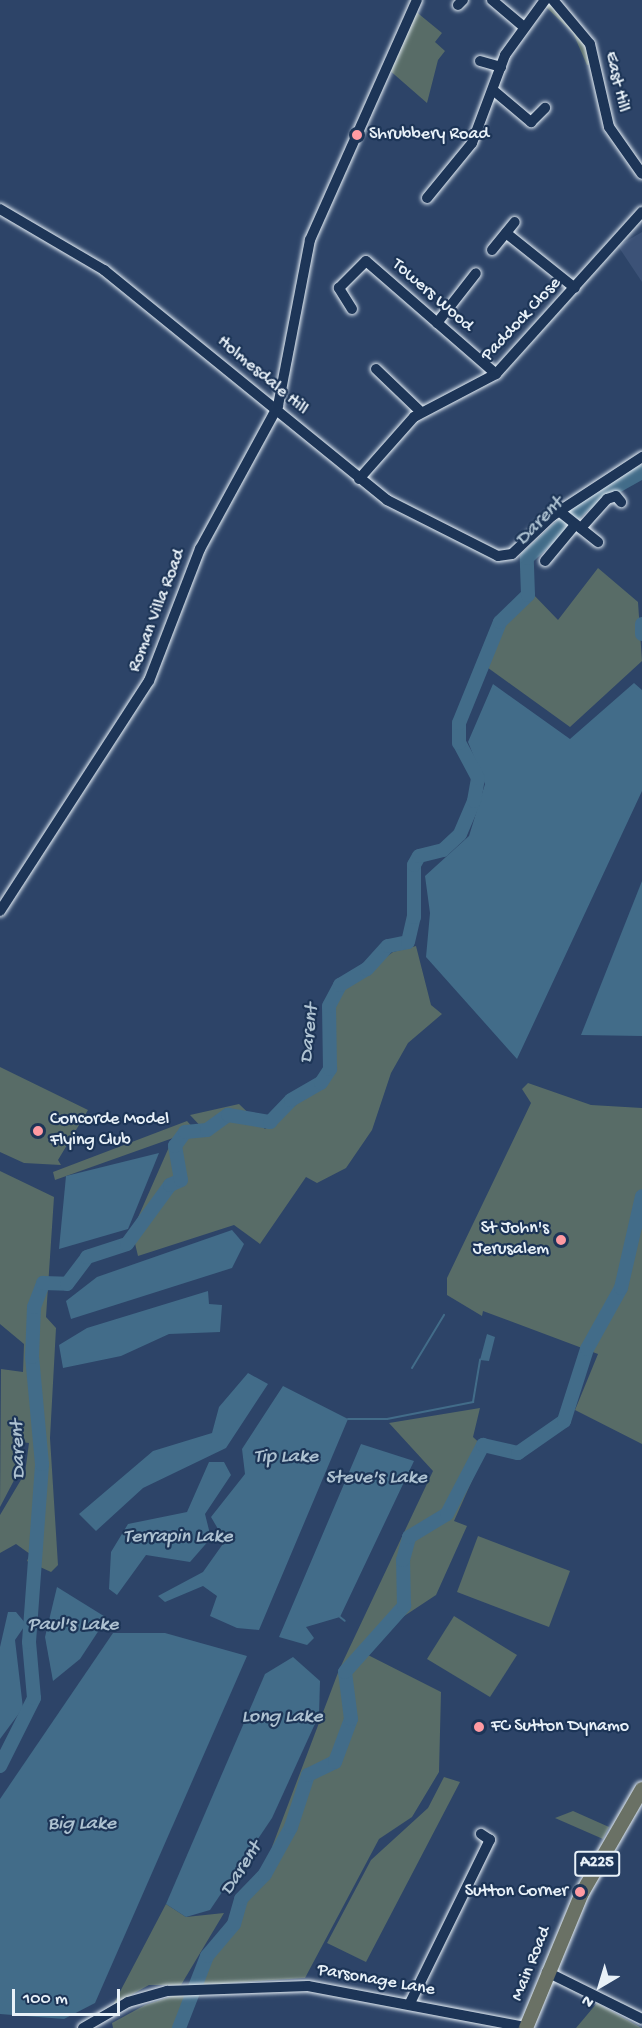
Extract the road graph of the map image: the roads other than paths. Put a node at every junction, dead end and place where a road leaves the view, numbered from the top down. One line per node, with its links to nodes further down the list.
1 (417, 0): 23 (street)
2 (492, 0): 5 (street)
3 (545, 0): 5 (street)
4 (554, 0): 10 (street, East Hill)
5 (524, 27): 7 (street)
6 (480, 61): 7 (street)
7 (501, 67): 8 (street)
8 (493, 90): 9 (street); 11 (street)
9 (545, 108)
10 (642, 174)
11 (427, 198)
12 (0, 209): 23 (street, Holmesdale Hill)
13 (642, 212): 18 (street, Paddock Close)
14 (515, 222): 15 (street)
15 (506, 233): 16 (street); 18 (street)
16 (492, 250)
17 (476, 273): 20 (street)
18 (575, 288): 22 (street, Paddock Close)
19 (352, 309): 20 (street, Towers Wood)
20 (437, 323): 22 (street, Towers Wood)
21 (376, 369): 24 (street)
22 (496, 374): 24 (street, Paddock Close)
23 (278, 406): 26 (street, Holmesdale Hill); 31 (street, Roman Villa Road)
24 (421, 412): 26 (street, Paddock Close)
25 (642, 457): 28 (street)
26 (359, 479): 28 (street, Holmesdale Hill)
27 (621, 502): 28 (street)
28 (569, 520): 29 (street); 30 (street)
29 (598, 542)
30 (545, 561)
31 (0, 911)
32 (642, 1789): 34 (main road, Main Road / A225)
33 (490, 1839): 35 (street)
34 (547, 1972): 36 (street); 38 (main road, Main Road / A225)
35 (410, 2003): 37 (street, Parsonage Lane); 38 (street, Parsonage Lane)
36 (642, 2019)
37 (83, 2028)
38 (526, 2028)

